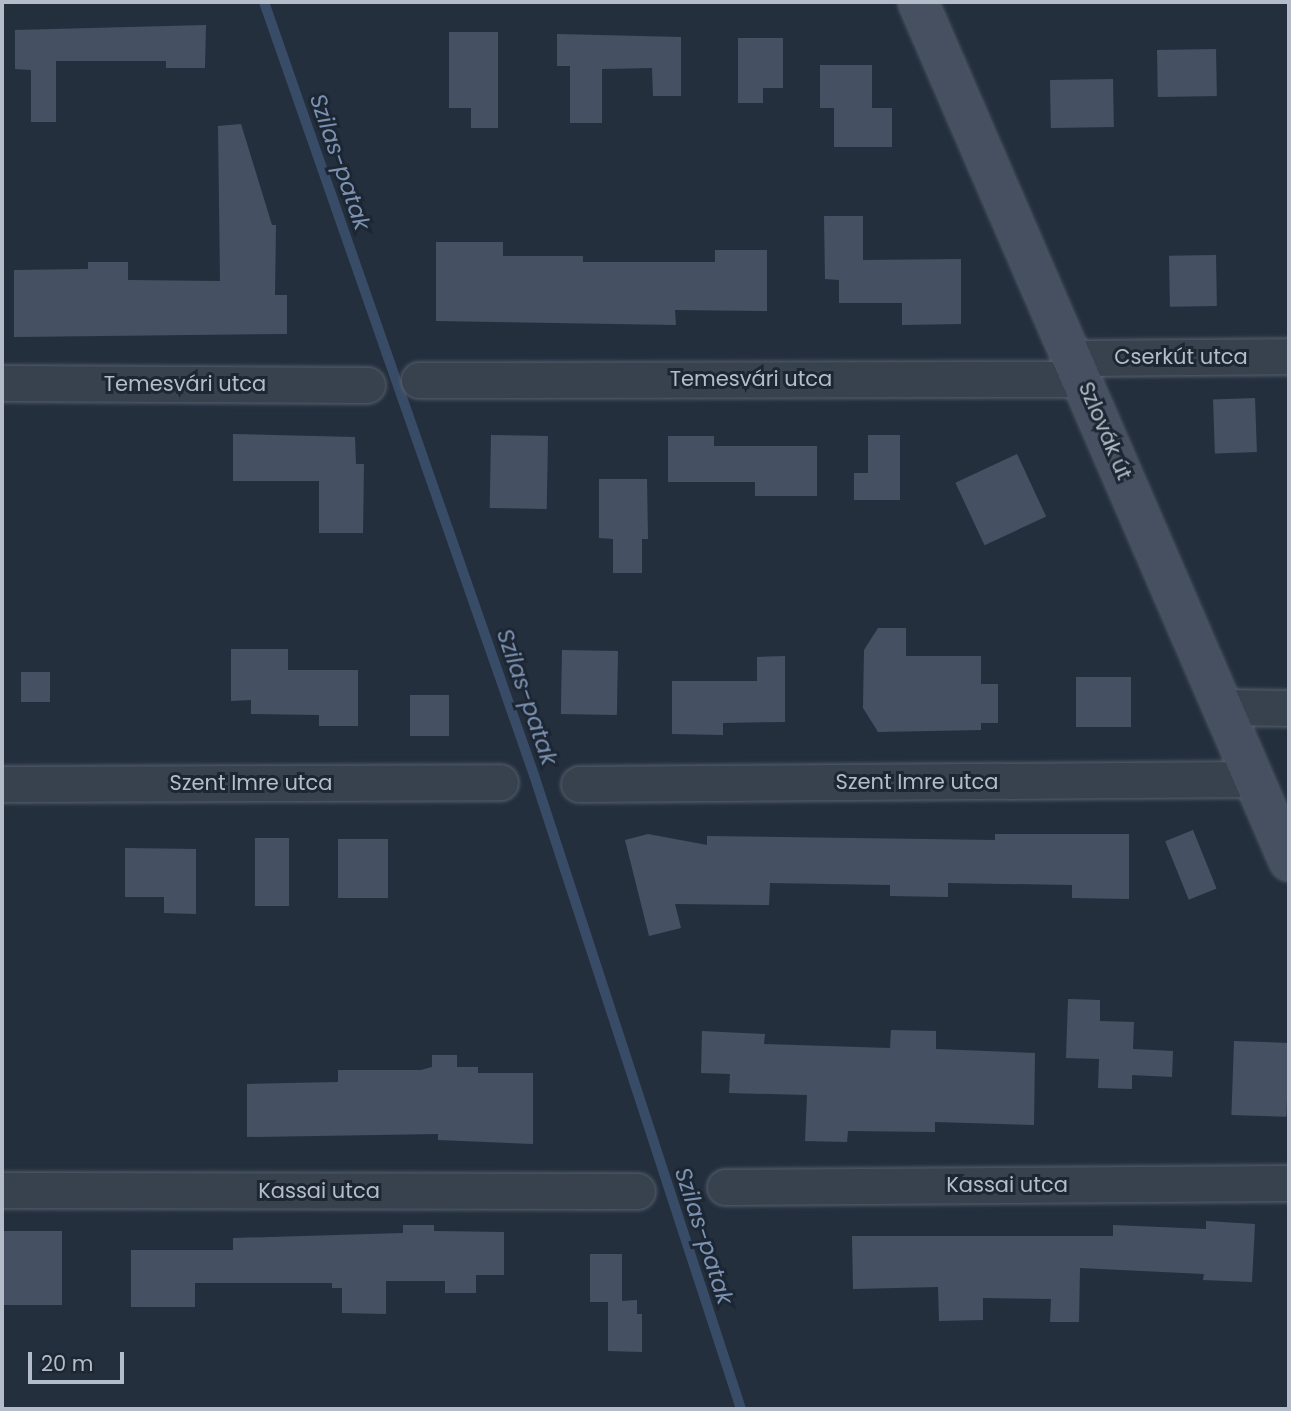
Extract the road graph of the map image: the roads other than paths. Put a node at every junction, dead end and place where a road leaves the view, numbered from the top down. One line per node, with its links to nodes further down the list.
1 (918, 2): 3 (main road, Szlovák út)
2 (1289, 356): 3 (street, Cserkút utca)
3 (1077, 368): 4 (street, Temesvári utca); 7 (main road, Szlovák út)
4 (419, 380)
5 (2, 383): 6 (street, Temesvári utca)
6 (367, 385)
7 (1224, 708): 8 (street); 9 (main road, Szlovák út)
8 (1289, 708)
9 (1254, 779): 12 (street, Szent Imre utca); 13 (main road, Szlovák út)
10 (500, 782): 11 (street, Szent Imre utca)
11 (2, 784)
12 (579, 784)
13 (1289, 861)
14 (1289, 1183): 15 (street, Kassai utca)
15 (725, 1187)
16 (2, 1190): 17 (street, Kassai utca)
17 (637, 1191)

